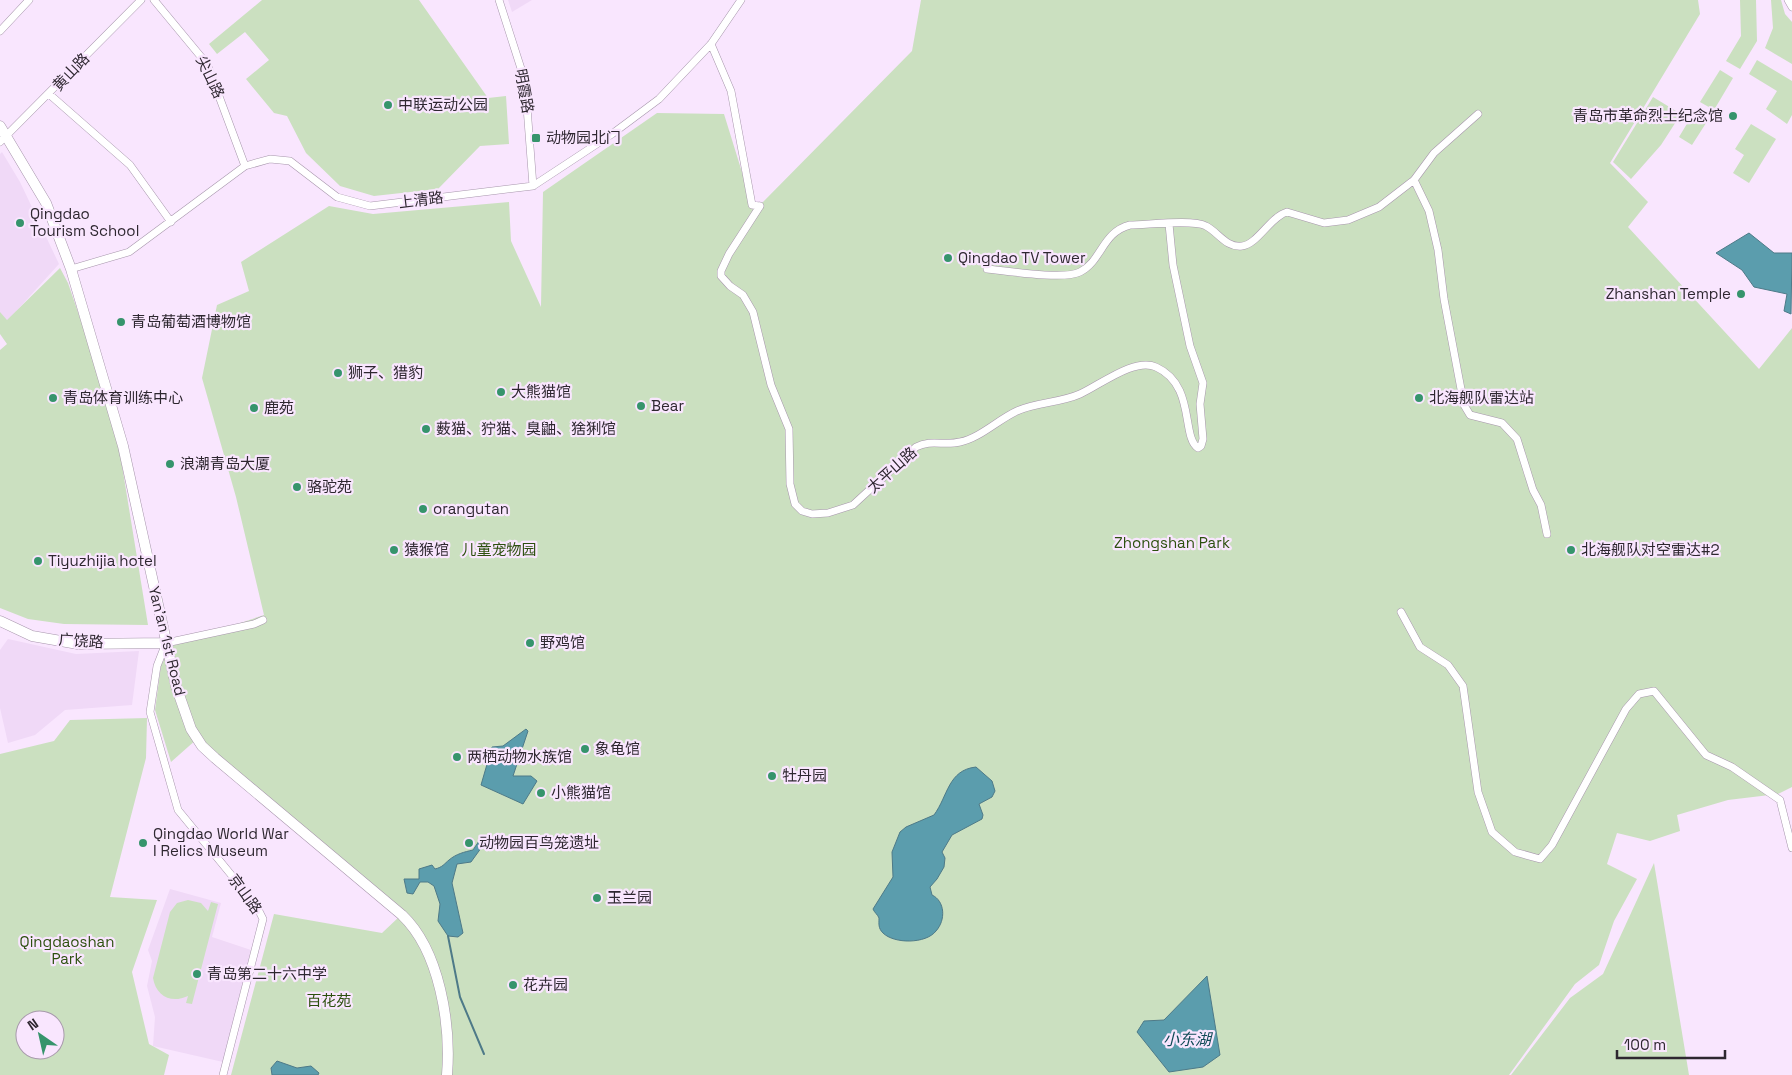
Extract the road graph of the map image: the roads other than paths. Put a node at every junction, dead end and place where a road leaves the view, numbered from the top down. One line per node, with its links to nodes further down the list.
1 (29, 0): 8 (street)
2 (141, 0): 10 (street, 黄山路)
3 (154, 0): 14 (street, 尖山路)
4 (498, 0): 16 (street, 明霞路)
5 (740, 0): 9 (street, 上清路)
6 (1788, 0): 7 (street)
7 (1792, 7)
8 (0, 31)
9 (711, 44): 16 (street, 上清路); 18 (street, 太平山路)
10 (49, 94): 13 (street, 黄山路); 17 (street)
11 (1478, 114): 15 (street)
12 (0, 126): 13 (main road, Yan'an 1st Road)
13 (3, 139): 19 (main road, Yan'an 1st Road)
14 (245, 166): 16 (street, 上清路); 17 (street, 上清路)
15 (1414, 180): 18 (street); 21 (street)
16 (533, 186)
17 (171, 222): 19 (street, 上清路)
18 (1169, 224): 20 (street)
19 (71, 269): 25 (main road, Yan'an 1st Road)
20 (987, 269)
21 (1547, 534)
22 (1401, 612): 26 (street)
23 (263, 620): 25 (street)
24 (0, 621): 25 (main road, 广饶路)
25 (166, 643): 27 (street, 京山路); 28 (main road, Yan'an 1st Road)
26 (1792, 848)
27 (223, 1075)
28 (447, 1075)

